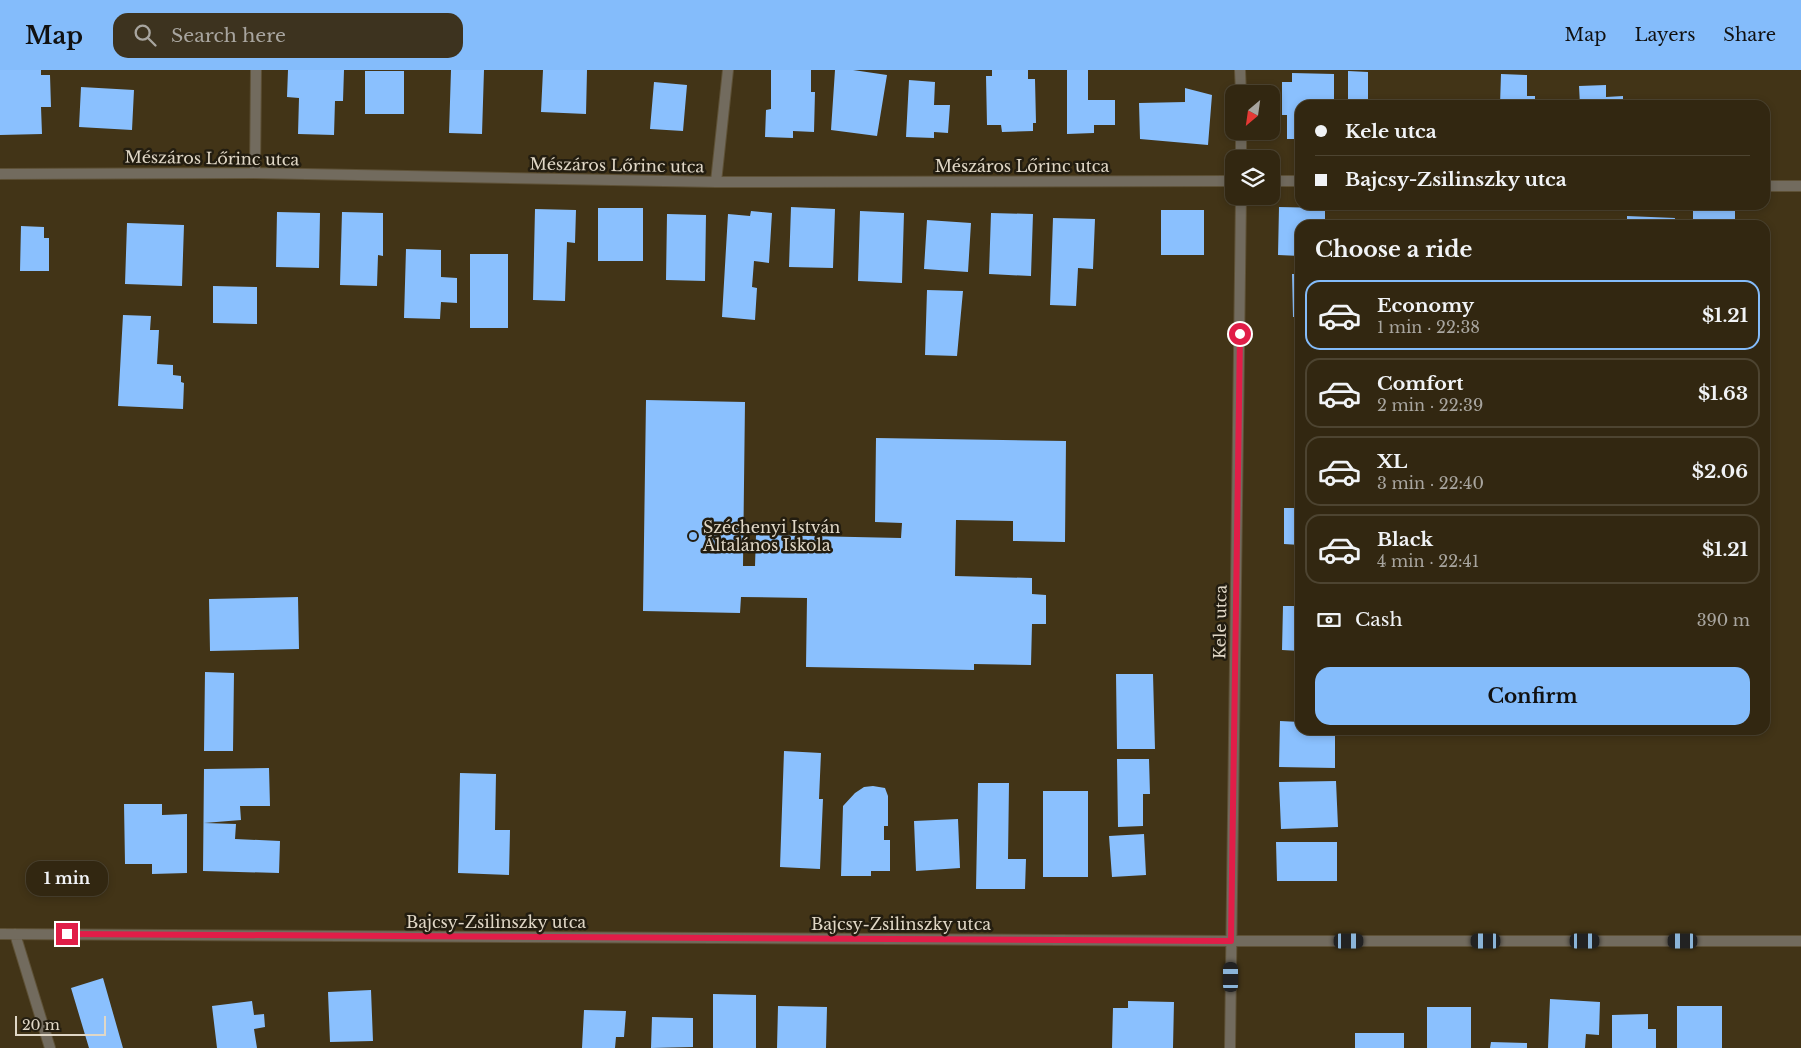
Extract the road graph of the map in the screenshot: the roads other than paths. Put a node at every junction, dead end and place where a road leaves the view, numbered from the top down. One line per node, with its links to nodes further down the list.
1 (256, 70): 5 (street)
2 (728, 70): 10 (street)
3 (1240, 70): 4 (street)
4 (1241, 85)
5 (255, 173): 6 (street, Mészáros Lőrinc utca); 10 (street, Mészáros Lőrinc utca)
6 (0, 174)
7 (1225, 181): 10 (street, Mészáros Lőrinc utca)
8 (1280, 181): 9 (street)
9 (1295, 181)
10 (716, 182)
11 (1770, 186): 12 (street)
12 (1801, 186)
13 (1241, 205): 16 (street, Kele utca)
14 (0, 934): 15 (street, Bajcsy-Zsilinszky utca)
15 (15, 934): 16 (street, Bajcsy-Zsilinszky utca); 18 (street)
16 (1231, 941): 17 (street, Bajcsy-Zsilinszky utca); 19 (street, Kele utca)
17 (1801, 941)
18 (50, 1048)
19 (1230, 1048)

